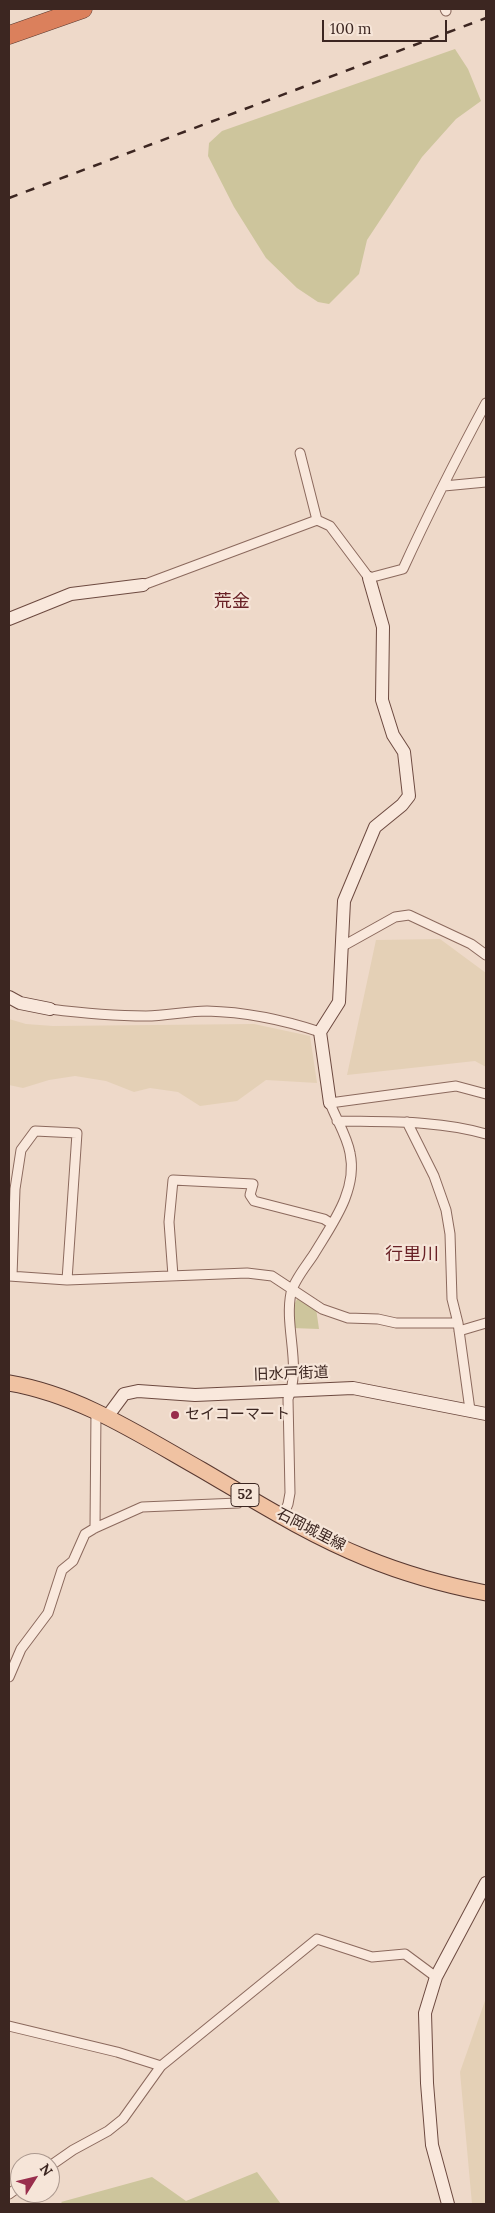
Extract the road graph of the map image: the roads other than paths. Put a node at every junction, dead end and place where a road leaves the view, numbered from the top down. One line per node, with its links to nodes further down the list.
1 (83, 9): 2 (highway)
2 (9, 36)
3 (486, 403): 6 (street)
4 (300, 453): 7 (street)
5 (486, 482): 6 (street)
6 (444, 486): 8 (street)
7 (316, 520): 8 (street); 9 (street)
8 (369, 578): 11 (street)
9 (143, 585): 10 (street)
10 (9, 619)
11 (343, 946): 12 (street); 15 (street)
12 (486, 955)
13 (9, 997): 14 (street)
14 (50, 1010): 15 (street)
15 (320, 1032): 17 (street)
16 (486, 1094): 17 (street)
17 (330, 1104): 18 (street)
18 (337, 1121): 19 (street); 21 (street)
19 (407, 1122): 20 (street); 27 (street)
20 (486, 1134)
21 (332, 1224): 23 (street); 25 (street)
22 (11, 1276): 24 (street); 24 (street)
23 (173, 1276): 24 (street); 25 (street)
24 (67, 1280)
25 (292, 1289): 27 (street); 29 (street)
26 (486, 1323): 27 (street)
27 (459, 1327): 30 (street)
28 (9, 1383): 31 (main road, 石岡城里線 / 52)
29 (292, 1390): 30 (street, 旧水戸街道); 31 (street, 旧水戸街道); 34 (street)
30 (470, 1410): 32 (street, 旧水戸街道)
31 (101, 1414): 33 (main road, 石岡城里線 / 52); 35 (street)
32 (486, 1414)
33 (246, 1495): 34 (main road, 石岡城里線 / 52); 35 (street)
34 (282, 1516): 36 (main road, 石岡城里線 / 52)
35 (95, 1528): 37 (street)
36 (486, 1594)
37 (9, 1676)
38 (486, 1883): 39 (street)
39 (436, 1977): 41 (street); 43 (street)
40 (9, 2026): 41 (street)
41 (161, 2066): 42 (street)
42 (60, 2159)
43 (448, 2204)

